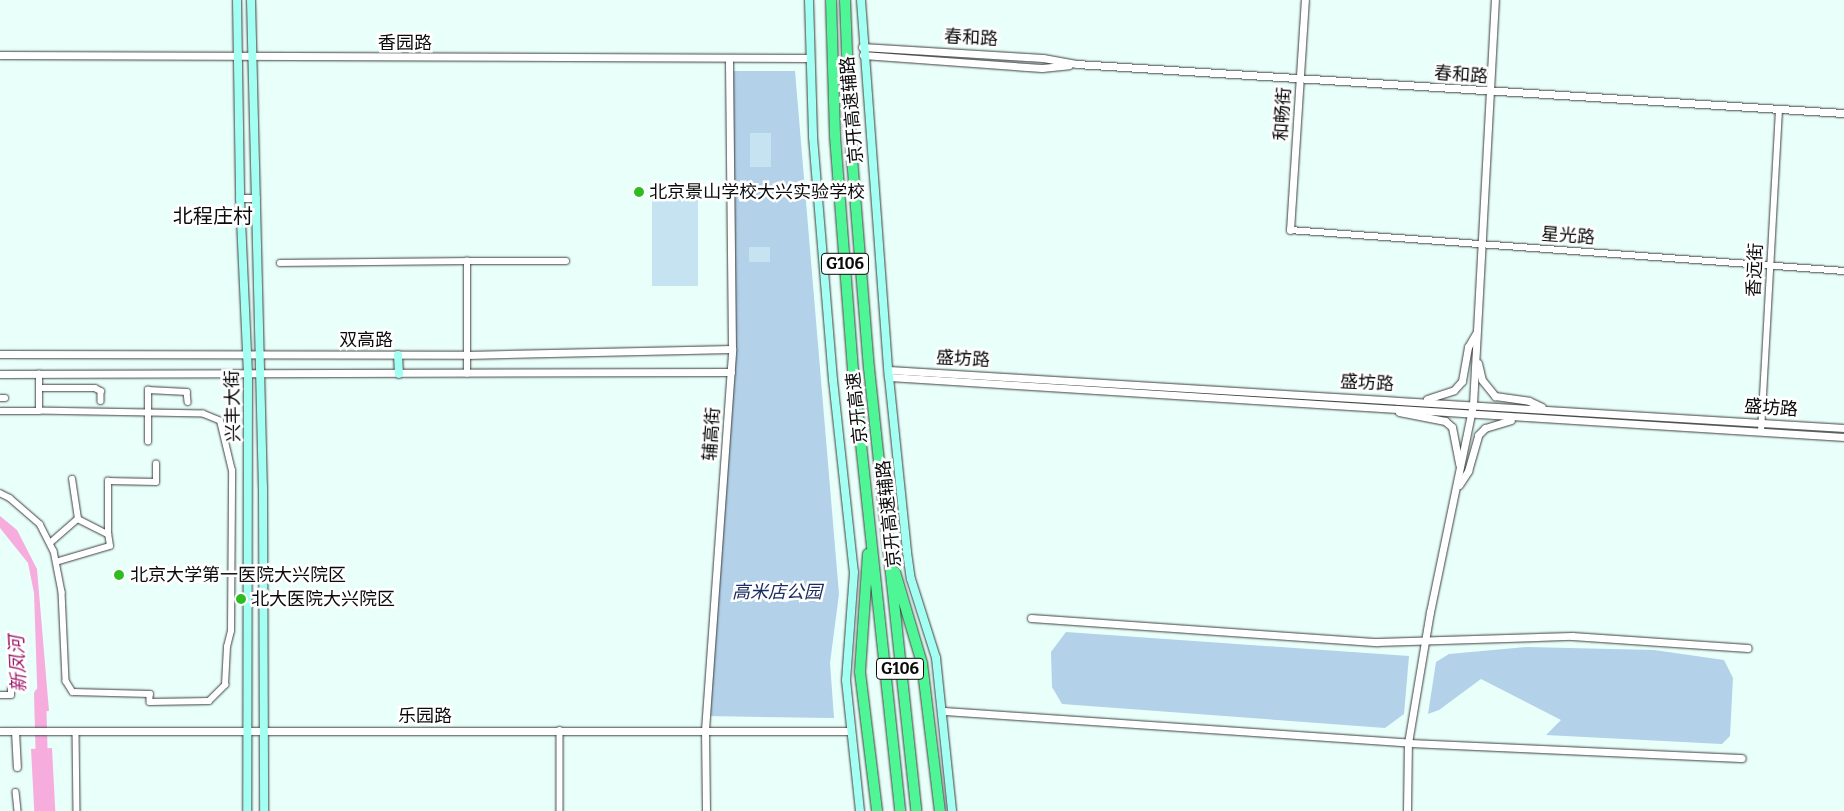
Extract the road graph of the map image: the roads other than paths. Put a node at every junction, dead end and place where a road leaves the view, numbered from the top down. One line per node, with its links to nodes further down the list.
1 (238, 0): 11 (main road, 兴丰大街)
2 (251, 0): 12 (main road, 兴丰大街)
3 (809, 0): 13 (main road)
4 (831, 0): 68 (highway, 京开高速 / G106)
5 (845, 0): 67 (highway, 京开高速 / G106)
6 (861, 0): 9 (main road, 京开高速辅路)
7 (1305, 0): 15 (street, 和畅街)
8 (1495, 0): 16 (street)
9 (863, 51): 15 (street, 春和路); 37 (main road, 京开高速辅路)
10 (0, 55): 11 (street, 香园路)
11 (238, 57): 12 (street, 香园路); 19 (main road, 兴丰大街)
12 (251, 57): 14 (street, 香园路); 20 (main road, 兴丰大街)
13 (810, 58): 14 (street, 香园路); 81 (main road)
14 (729, 59): 29 (street, 辅高街)
15 (1300, 79): 16 (street, 春和路); 21 (street, 和畅街)
16 (1489, 92): 17 (street, 春和路); 22 (street)
17 (1779, 110): 18 (street, 春和路); 26 (street, 香远街)
18 (1844, 113)
19 (240, 198): 20 (street); 32 (main road, 兴丰大街)
20 (256, 198): 33 (main road, 兴丰大街)
21 (1290, 230): 22 (street, 星光路)
22 (1481, 244): 26 (street, 星光路); 28 (street)
23 (466, 261): 24 (street); 25 (street); 35 (street)
24 (566, 261)
25 (280, 263)
26 (1770, 266): 27 (street, 星光路); 56 (street, 香远街)
27 (1844, 271)
28 (1477, 330): 30 (street); 46 (street)
29 (732, 349): 35 (street, 双高路); 36 (street, 辅高街)
30 (1476, 352): 48 (street); 50 (street)
31 (0, 354): 32 (street, 双高路)
32 (247, 355): 33 (street, 双高路); 40 (main road, 兴丰大街)
33 (261, 355): 34 (street, 双高路); 41 (main road, 兴丰大街)
34 (398, 355): 35 (street, 双高路); 42 (main road)
35 (466, 355): 43 (street)
36 (731, 372): 43 (street, 双高路); 80 (street, 辅高街)
37 (889, 373): 46 (street, 盛坊路); 49 (street, 盛坊路); 77 (main road, 京开高速辅路)
38 (0, 374): 39 (street, 双高路)
39 (39, 374): 40 (street, 双高路); 44 (street)
40 (248, 374): 41 (street, 双高路); 78 (main road, 兴丰大街)
41 (261, 374): 42 (street, 双高路); 85 (main road, 兴丰大街)
42 (399, 374): 43 (street, 双高路)
43 (467, 374)
44 (39, 388): 45 (street); 52 (street)
45 (102, 401)
46 (1415, 401): 48 (street, 盛坊路)
47 (188, 402): 53 (street)
48 (1474, 404): 50 (street, 盛坊路); 54 (street)
49 (1389, 408): 54 (street, 盛坊路); 62 (street)
50 (1546, 409): 56 (street, 盛坊路)
51 (0, 411): 52 (street)
52 (39, 411): 53 (street)
53 (148, 413): 60 (street); 71 (street)
54 (1472, 414): 55 (street, 盛坊路); 62 (street)
55 (1524, 417): 58 (street, 盛坊路); 64 (street)
56 (1761, 422): 57 (street, 盛坊路); 58 (street, 香远街)
57 (1844, 428)
58 (1760, 432): 59 (street, 盛坊路)
59 (1844, 437)
60 (148, 442)
61 (156, 464): 69 (street)
62 (1460, 472): 64 (street)
63 (72, 479): 66 (street)
64 (1456, 490): 73 (street)
65 (0, 494): 70 (street)
66 (78, 519): 69 (street); 70 (street)
67 (885, 526): 99 (highway, 京开高速 / G106); 100 (highway)
68 (870, 528): 97 (highway); 98 (highway, 京开高速 / G106)
69 (108, 534): 71 (street)
70 (50, 543): 71 (street)
71 (56, 562)
72 (1031, 618): 73 (street)
73 (1425, 643): 74 (street); 86 (street)
74 (1748, 648)
75 (11, 689): 76 (street)
76 (0, 695)
77 (944, 711): 86 (street); 101 (main road, 京开高速辅路)
78 (248, 730): 84 (street, 乐园路); 85 (street, 乐园路); 92 (main road, 兴丰大街)
79 (560, 730): 80 (street, 乐园路); 85 (street, 乐园路); 94 (street)
80 (705, 730): 81 (street, 乐园路); 95 (street, 辅高街)
81 (849, 730): 96 (main road)
82 (0, 731): 83 (street, 乐园路)
83 (15, 731): 84 (street, 乐园路); 88 (street)
84 (76, 731): 91 (street)
85 (264, 731): 93 (main road, 兴丰大街)
86 (1408, 743): 87 (street); 102 (street)
87 (1742, 758)
88 (17, 767)
89 (16, 792): 90 (street)
90 (18, 811)
91 (77, 811)
92 (247, 811)
93 (264, 811)
94 (560, 811)
95 (706, 811)
96 (860, 811)
97 (877, 811)
98 (900, 811)
99 (916, 811)
100 (940, 811)
101 (952, 811)
102 (1407, 811)

